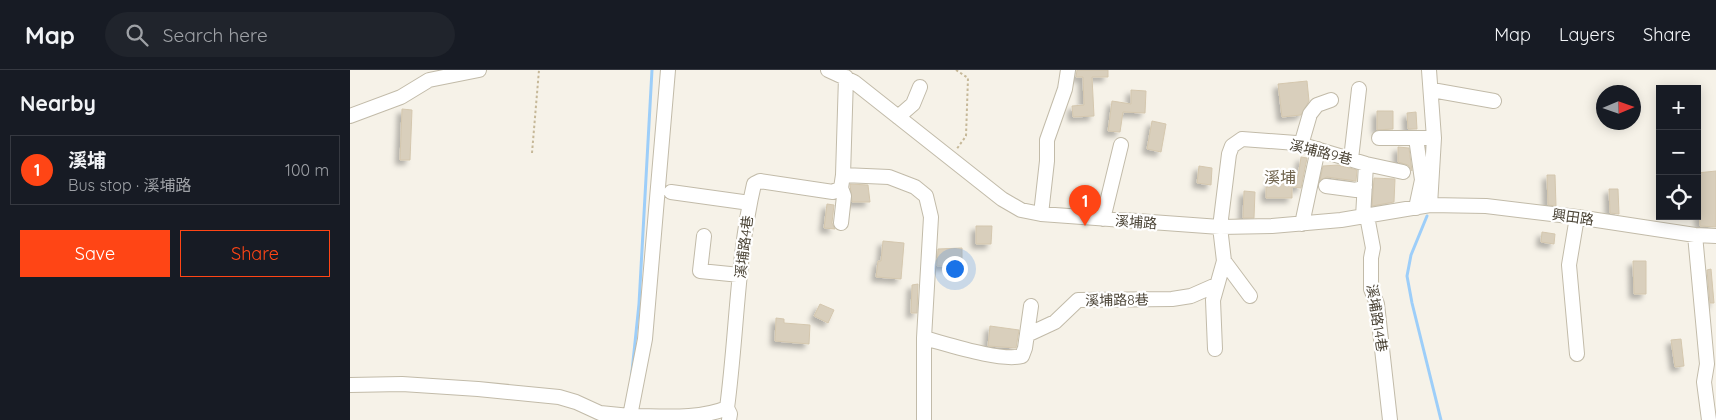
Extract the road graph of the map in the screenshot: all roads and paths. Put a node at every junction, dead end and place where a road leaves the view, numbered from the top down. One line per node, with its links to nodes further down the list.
1 (479, 70): 14 (street)
2 (538, 70): 21 (path)
3 (668, 70): 53 (street)
4 (828, 70): 8 (street, 溪埔路)
5 (956, 70): 22 (path)
6 (1068, 70): 32 (street)
7 (1430, 70): 11 (street)
8 (853, 76): 15 (street, 溪埔路); 26 (street)
9 (920, 87): 15 (street)
10 (1358, 89): 23 (street)
11 (1432, 90): 13 (street); 17 (street)
12 (1331, 100): 19 (street)
13 (1494, 101)
14 (350, 116)
15 (898, 116): 22 (street, 溪埔路)
16 (1379, 138): 17 (street)
17 (1425, 138): 31 (street)
18 (1121, 145): 35 (street)
19 (1301, 145): 20 (street, 溪埔路9巷); 38 (street, 溪埔路9巷)
20 (1318, 149): 23 (street, 溪埔路9巷); 37 (street)
21 (532, 153)
22 (950, 158): 32 (street, 溪埔路)
23 (1351, 159): 24 (street, 溪埔路9巷)
24 (1366, 164): 25 (street, 溪埔路9巷); 28 (street, 溪埔路14巷)
25 (1403, 172)
26 (842, 182): 30 (street, 溪埔路4巷); 36 (street); 48 (street)
27 (1326, 186): 28 (street)
28 (1365, 187): 33 (street, 溪埔路14巷)
29 (671, 192): 30 (street)
30 (750, 203): 43 (street, 溪埔路4巷)
31 (1423, 207): 33 (street, 溪埔路); 34 (street, 興田路)
32 (1041, 214): 35 (street, 溪埔路)
33 (1365, 217): 37 (street, 溪埔路); 55 (street, 溪埔路14巷)
34 (1577, 217): 39 (street, 興田路); 50 (street)
35 (1102, 219): 38 (street, 溪埔路)
36 (841, 223)
37 (1302, 224): 38 (street, 溪埔路)
38 (1220, 227): 42 (street, 溪埔路9巷)
39 (1695, 234): 41 (street, 興田路); 56 (street)
40 (704, 236): 43 (street)
41 (1716, 236)
42 (1224, 261): 44 (street); 45 (street)
43 (740, 275): 52 (street, 溪埔路4巷)
44 (1216, 285): 47 (street, 溪埔路8巷); 49 (street)
45 (1250, 296)
46 (1031, 306): 47 (street)
47 (1027, 335): 48 (street)
48 (924, 338): 54 (street)
49 (1215, 349)
50 (1577, 354)
51 (350, 385): 53 (street, 溪埔路4巷)
52 (728, 414): 53 (street, 溪埔路4巷)
53 (629, 418)
54 (924, 420)
55 (1390, 420)
56 (1709, 420)

